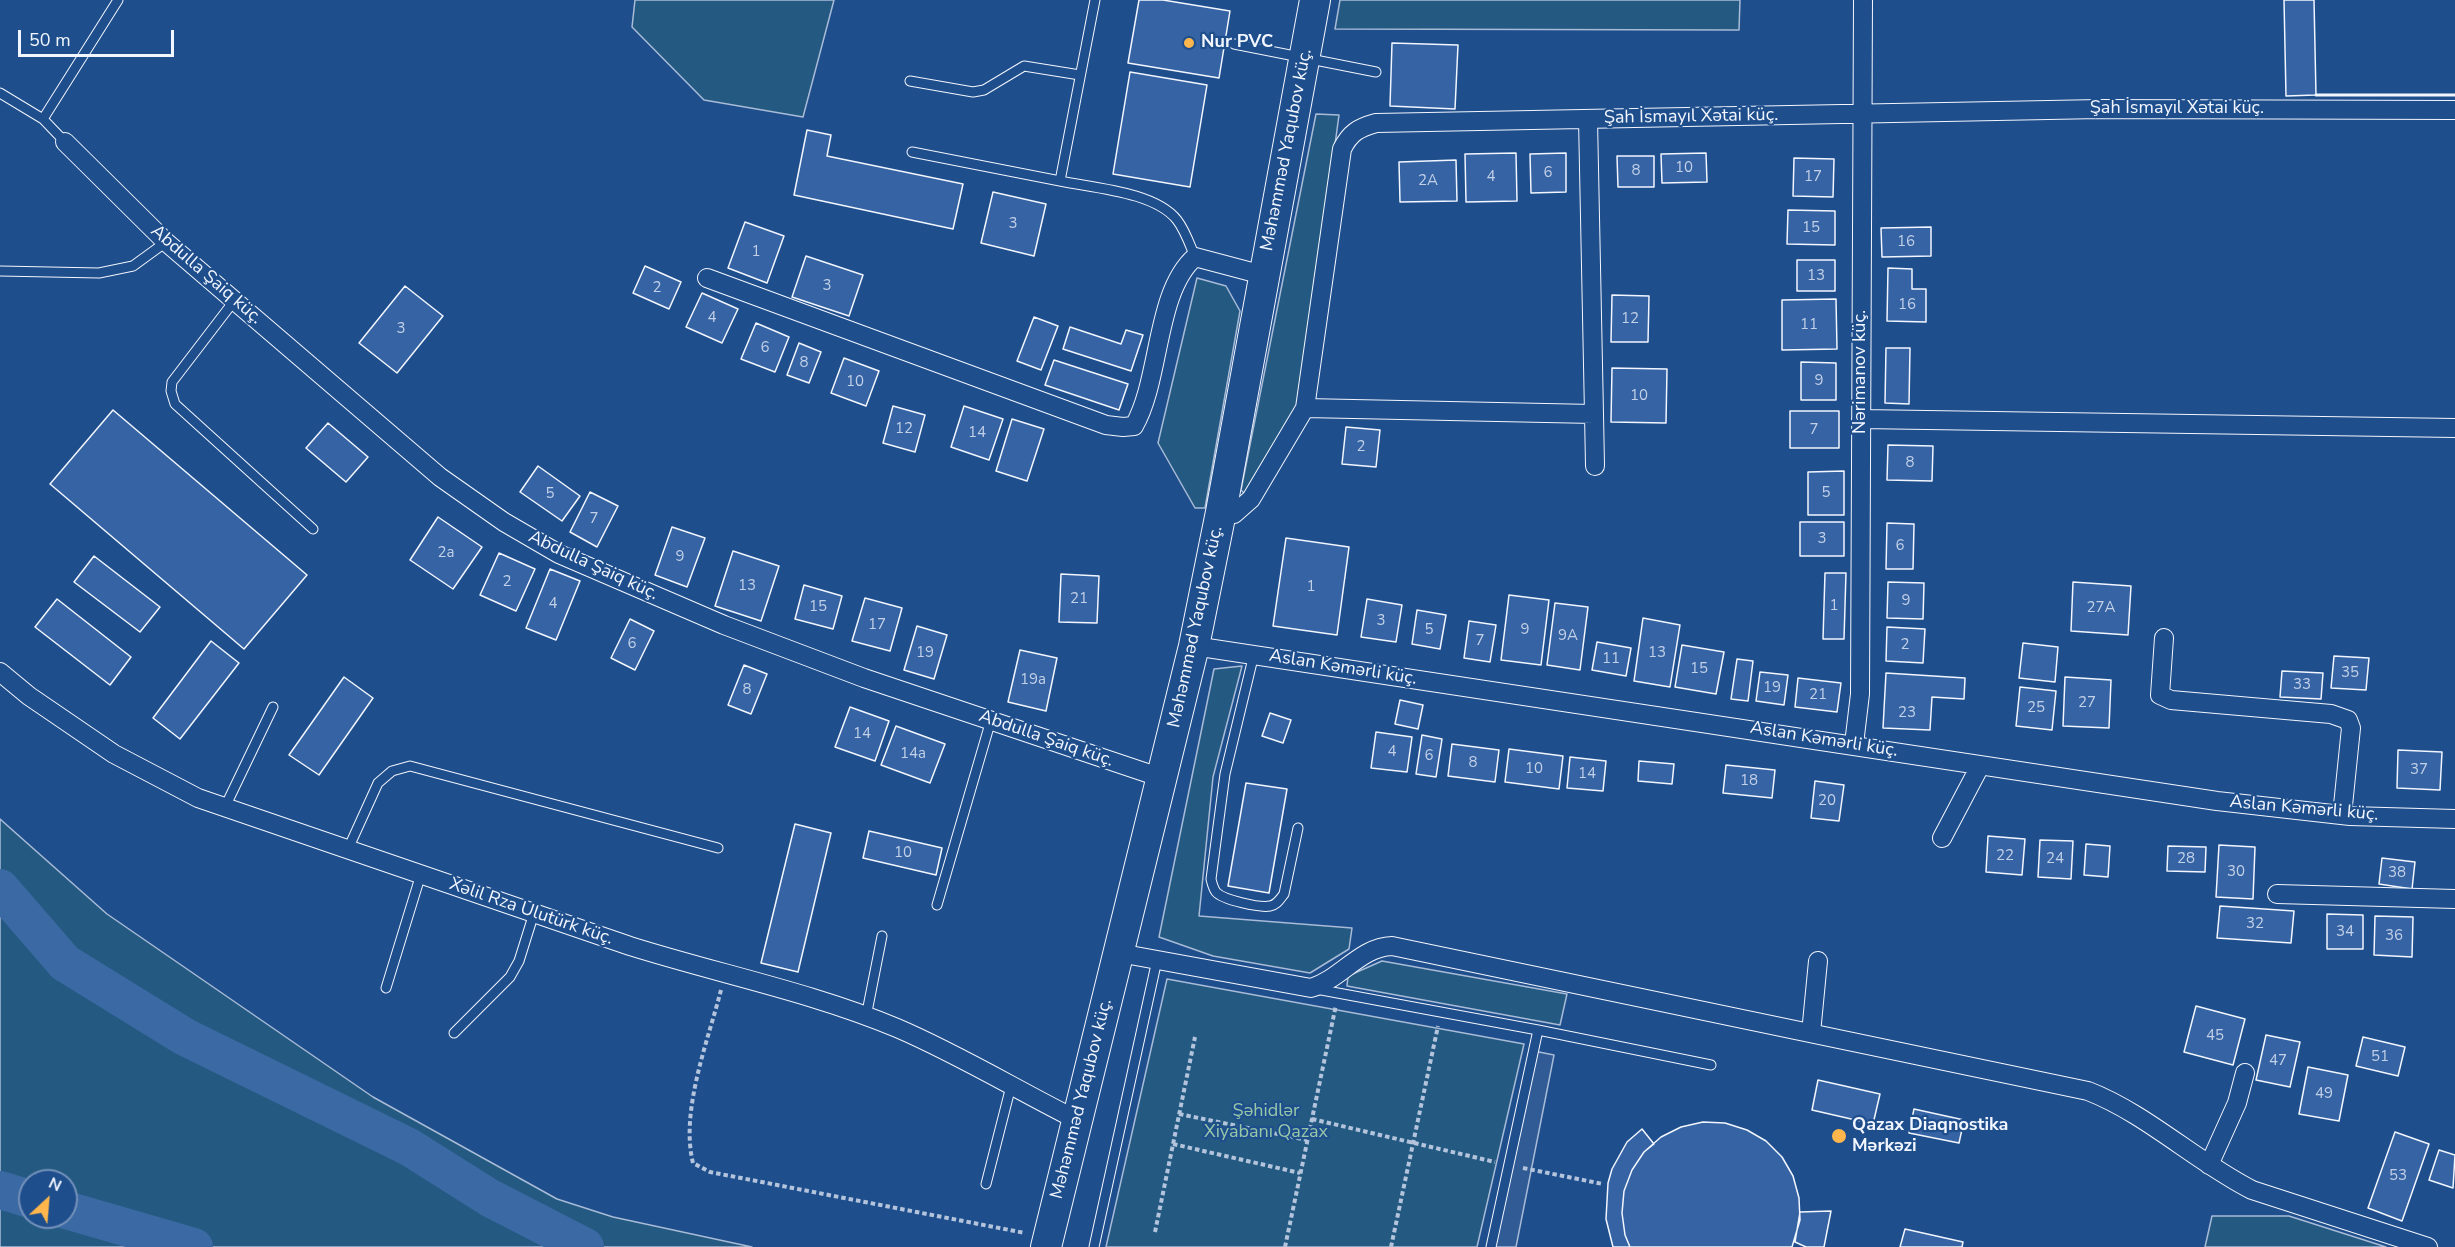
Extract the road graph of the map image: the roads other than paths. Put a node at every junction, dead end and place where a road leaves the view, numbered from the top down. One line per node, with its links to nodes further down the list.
1 (118, 0): 13 (lane)
2 (1095, 0): 8 (lane)
3 (1315, 0): 6 (main road, Məhəmməd Yaqubov küç.)
4 (1863, 0): 12 (street, Nərimanov küç.)
5 (1234, 45): 6 (lane)
6 (1304, 58): 7 (lane); 21 (main road, Məhəmməd Yaqubov küç.)
7 (1377, 72)
8 (1080, 75): 9 (lane); 17 (lane)
9 (910, 81)
10 (0, 93): 13 (lane)
11 (2455, 110): 12 (street, Şah İsmayıl Xətai küç.)
12 (1863, 113): 14 (street, Şah İsmayıl Xətai küç.); 26 (street, Nərimanov küç.)
13 (43, 118): 15 (lane)
14 (1588, 119): 24 (street, Şah İsmayıl Xətai küç.); 25 (street)
15 (65, 142): 18 (street, Abdulla Şaiq küç.)
16 (912, 152): 17 (lane)
17 (1060, 181): 19 (lane)
18 (166, 242): 20 (lane); 23 (street, Abdulla Şaiq küç.)
19 (1196, 257): 21 (street); 22 (street)
20 (0, 271)
21 (1263, 275): 29 (main road, Məhəmməd Yaqubov küç.)
22 (706, 278)
23 (234, 301): 30 (lane); 36 (street, Abdulla Şaiq küç.)
24 (1305, 408): 25 (street); 29 (street, Şah İsmayıl Xətai küç.)
25 (1594, 414): 28 (street)
26 (1861, 419): 27 (street); 37 (street, Nərimanov küç.)
27 (2455, 428)
28 (1595, 465)
29 (1221, 512): 32 (main road, Məhəmməd Yaqubov küç.)
30 (313, 529)
31 (2164, 638): 41 (street)
32 (1194, 645): 33 (street, Aslan Kəmərli küç.); 39 (main road, Məhəmməd Yaqubov küç.)
33 (1254, 654): 37 (street, Aslan Kəmərli küç.); 43 (lane)
34 (0, 672): 40 (street, Xəlil Rza Ulutürk küç.)
35 (273, 707): 40 (lane)
36 (990, 720): 39 (street, Abdulla Şaiq küç.); 50 (lane)
37 (1854, 744): 38 (street, Aslan Kəmərli küç.)
38 (1980, 766): 41 (street, Aslan Kəmərli küç.); 44 (street)
39 (1162, 778): 53 (main road, Məhəmməd Yaqubov küç.)
40 (225, 807): 46 (street, Xəlil Rza Ulutürk küç.)
41 (2342, 815): 42 (street, Aslan Kəmərli küç.)
42 (2455, 819)
43 (1298, 828)
44 (1942, 838)
45 (718, 848): 46 (lane)
46 (348, 849): 47 (street, Xəlil Rza Ulutürk küç.)
47 (421, 874): 51 (street, Xəlil Rza Ulutürk küç.); 56 (lane)
48 (2277, 894): 49 (street)
49 (2455, 899)
50 (937, 905)
51 (534, 913): 58 (street, Xəlil Rza Ulutürk küç.); 60 (lane)
52 (882, 936): 58 (lane)
53 (1119, 953): 54 (street); 65 (main road, Məhəmməd Yaqubov küç.)
54 (1157, 960): 57 (street); 69 (lane)
55 (1818, 961): 61 (street)
56 (386, 988)
57 (1311, 988): 59 (lane); 61 (street)
58 (866, 1017): 64 (street, Xəlil Rza Ulutürk küç.)
59 (1538, 1030): 62 (lane); 70 (lane)
60 (454, 1033)
61 (1811, 1033): 66 (street)
62 (1711, 1065)
63 (2245, 1073): 66 (street)
64 (1011, 1086): 65 (street, Xəlil Rza Ulutürk küç.); 67 (lane)
65 (1077, 1120): 68 (main road, Məhəmməd Yaqubov küç.)
66 (2209, 1165): 71 (street)
67 (986, 1184)
68 (1047, 1242)
69 (1094, 1247)
70 (1491, 1247)
71 (2428, 1247)

